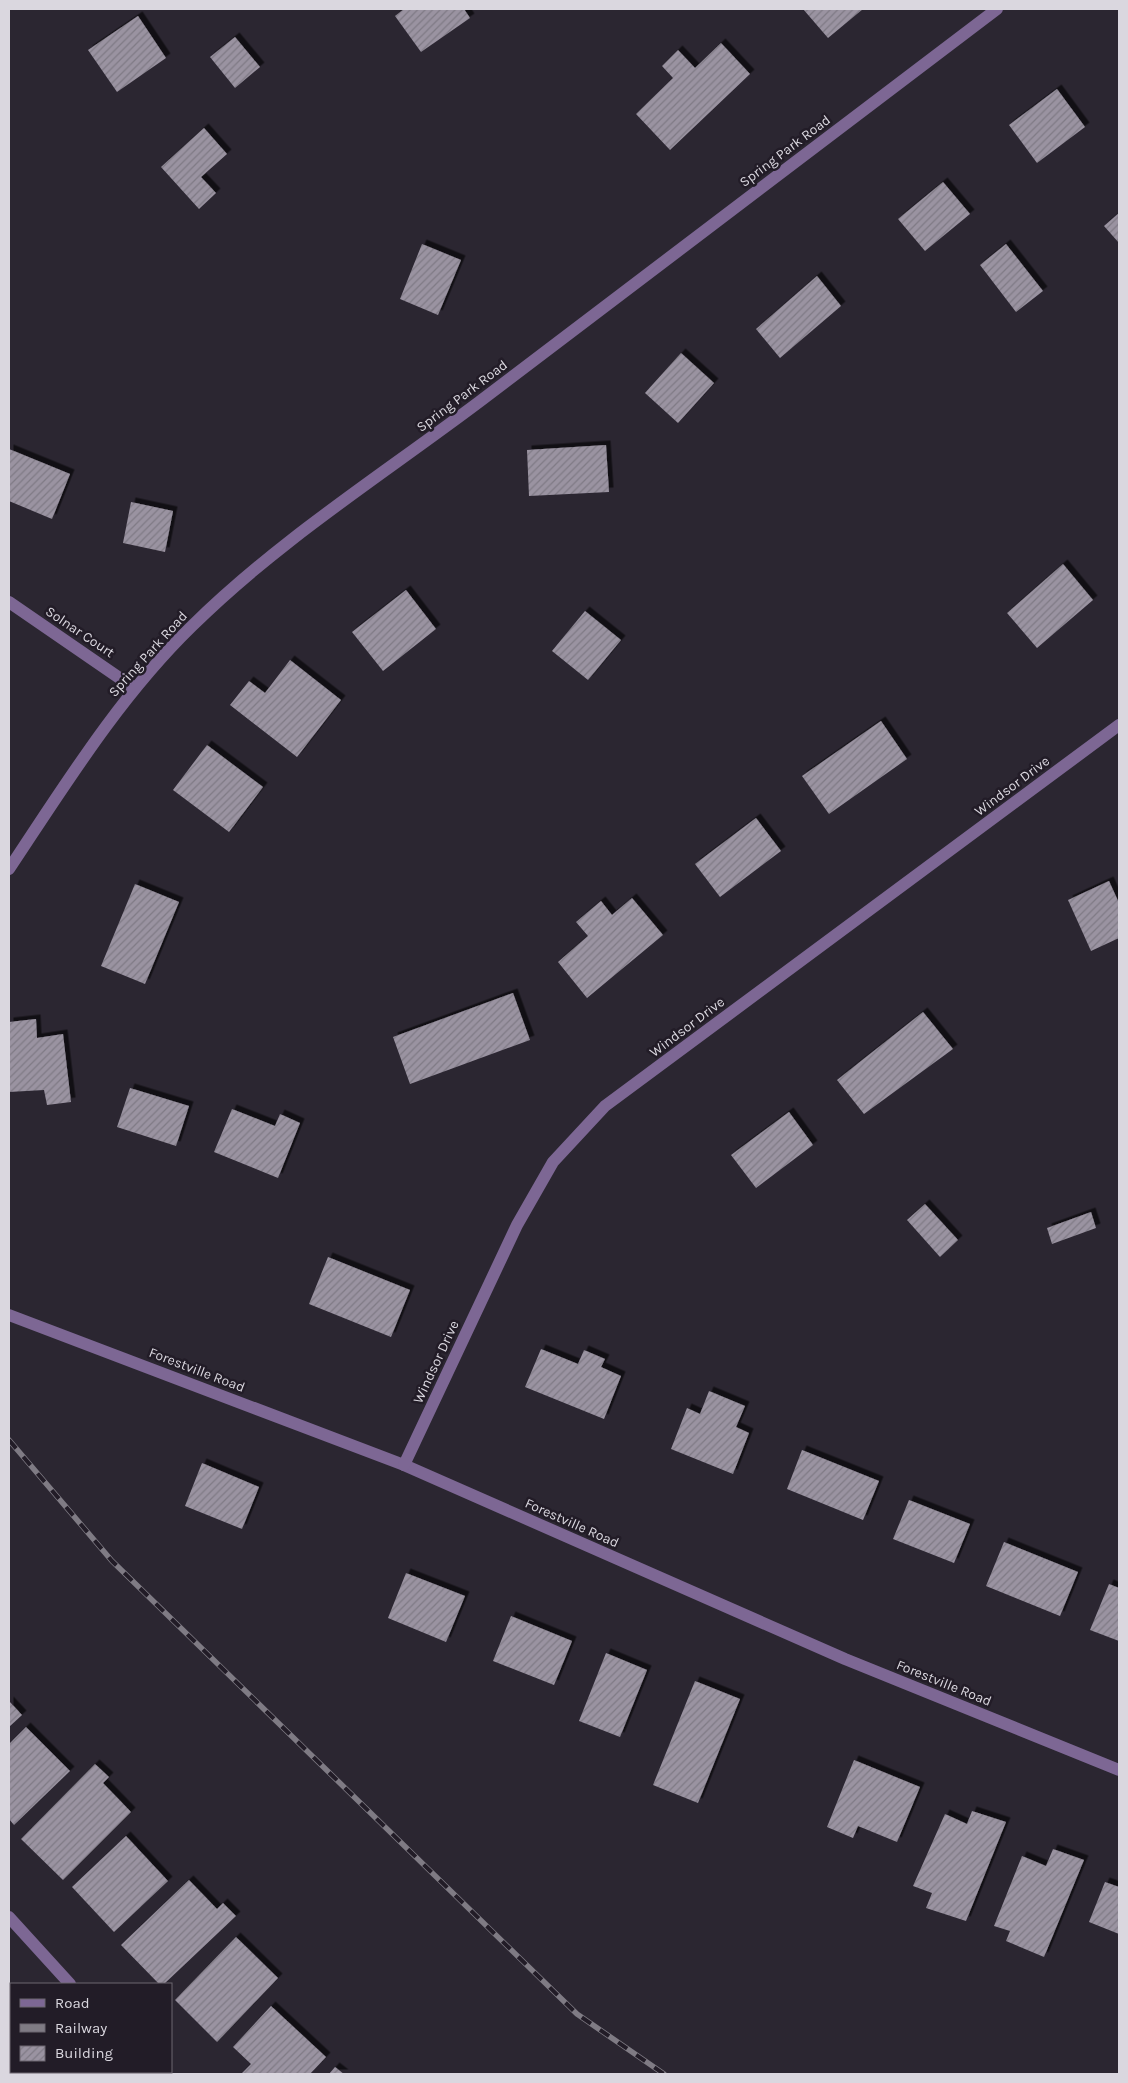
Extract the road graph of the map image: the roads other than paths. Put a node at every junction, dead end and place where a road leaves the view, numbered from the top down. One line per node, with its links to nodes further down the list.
1 (997, 9): 3 (street, Spring Park Road)
2 (9, 602): 3 (street, Solnar Court)
3 (134, 688): 5 (street, Spring Park Road)
4 (1119, 725): 7 (street, Windsor Drive)
5 (9, 869)
6 (9, 1315): 7 (street, Forestville Road)
7 (404, 1465): 8 (street, Forestville Road)
8 (1119, 1770)
9 (9, 1917): 10 (street)
10 (69, 1983)

